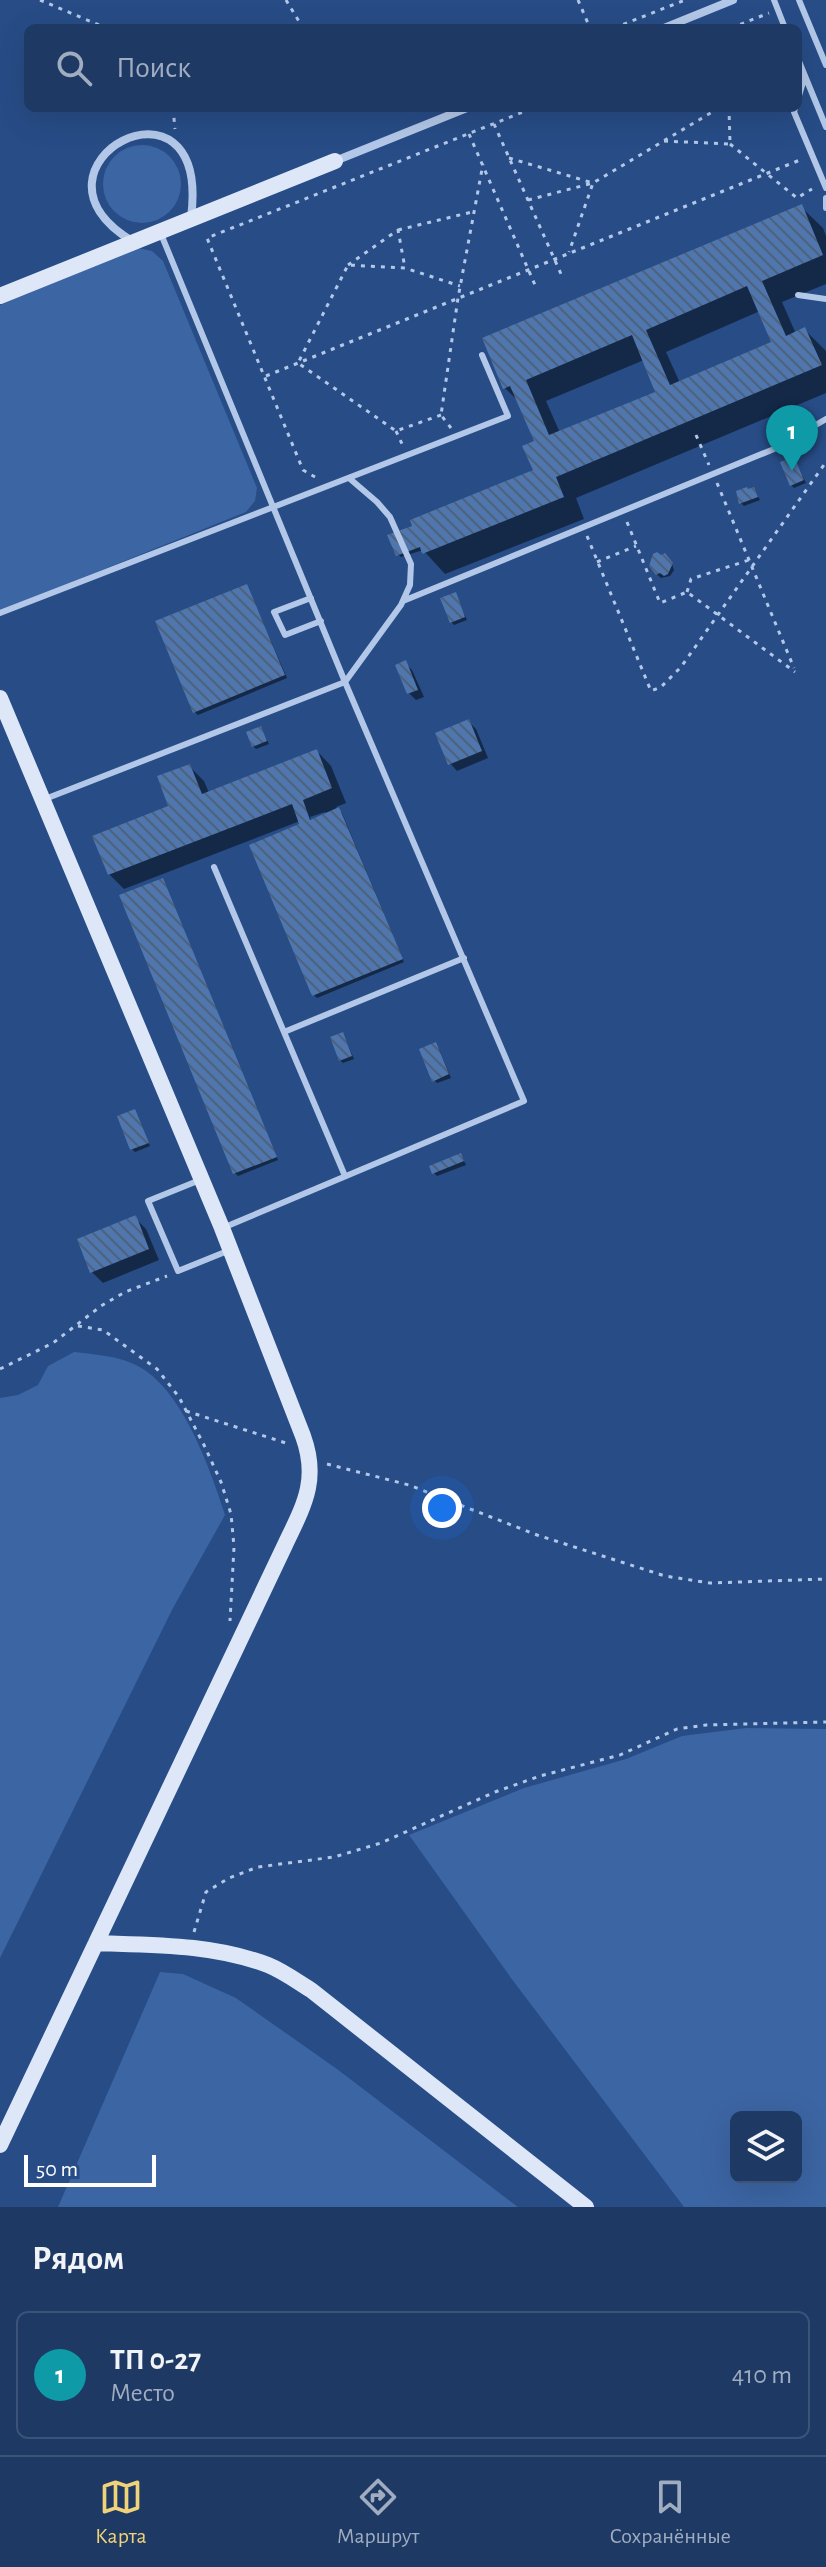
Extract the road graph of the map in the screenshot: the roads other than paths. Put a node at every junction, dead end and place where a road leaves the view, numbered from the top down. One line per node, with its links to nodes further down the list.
1 (733, 0): 4 (street)
2 (774, 0): 5 (lane)
3 (799, 0): 6 (lane)
4 (674, 24)
5 (783, 24)
6 (826, 65)
7 (802, 69): 8 (lane)
8 (805, 76): 9 (lane); 12 (lane)
9 (802, 86)
10 (457, 112): 13 (street)
11 (794, 112): 14 (lane)
12 (826, 127)
13 (335, 161): 17 (street)
14 (826, 188)
15 (826, 198): 16 (lane)
16 (826, 208)
17 (191, 218): 18 (street); 19 (street)
18 (160, 230): 19 (street); 26 (lane)
19 (133, 241): 21 (street)
20 (798, 295): 22 (lane)
21 (0, 296)
22 (826, 299)
23 (482, 355): 25 (lane)
24 (826, 419): 28 (lane)
25 (349, 478): 26 (lane); 28 (lane)
26 (273, 507): 27 (lane); 29 (lane)
27 (311, 598): 30 (lane); 30 (lane)
28 (403, 601): 31 (lane)
29 (0, 613)
30 (321, 621): 31 (lane)
31 (345, 682): 33 (lane); 35 (lane)
32 (0, 698): 33 (street)
33 (42, 800): 38 (street)
34 (214, 867): 36 (lane)
35 (464, 958): 36 (lane); 37 (lane)
36 (284, 1032): 37 (lane)
37 (345, 1176): 39 (lane)
38 (201, 1180): 39 (street); 40 (lane)
39 (222, 1228): 40 (street)
40 (230, 1250): 41 (street)
41 (96, 1943): 42 (street); 43 (street)
42 (0, 2145)
43 (586, 2207)

